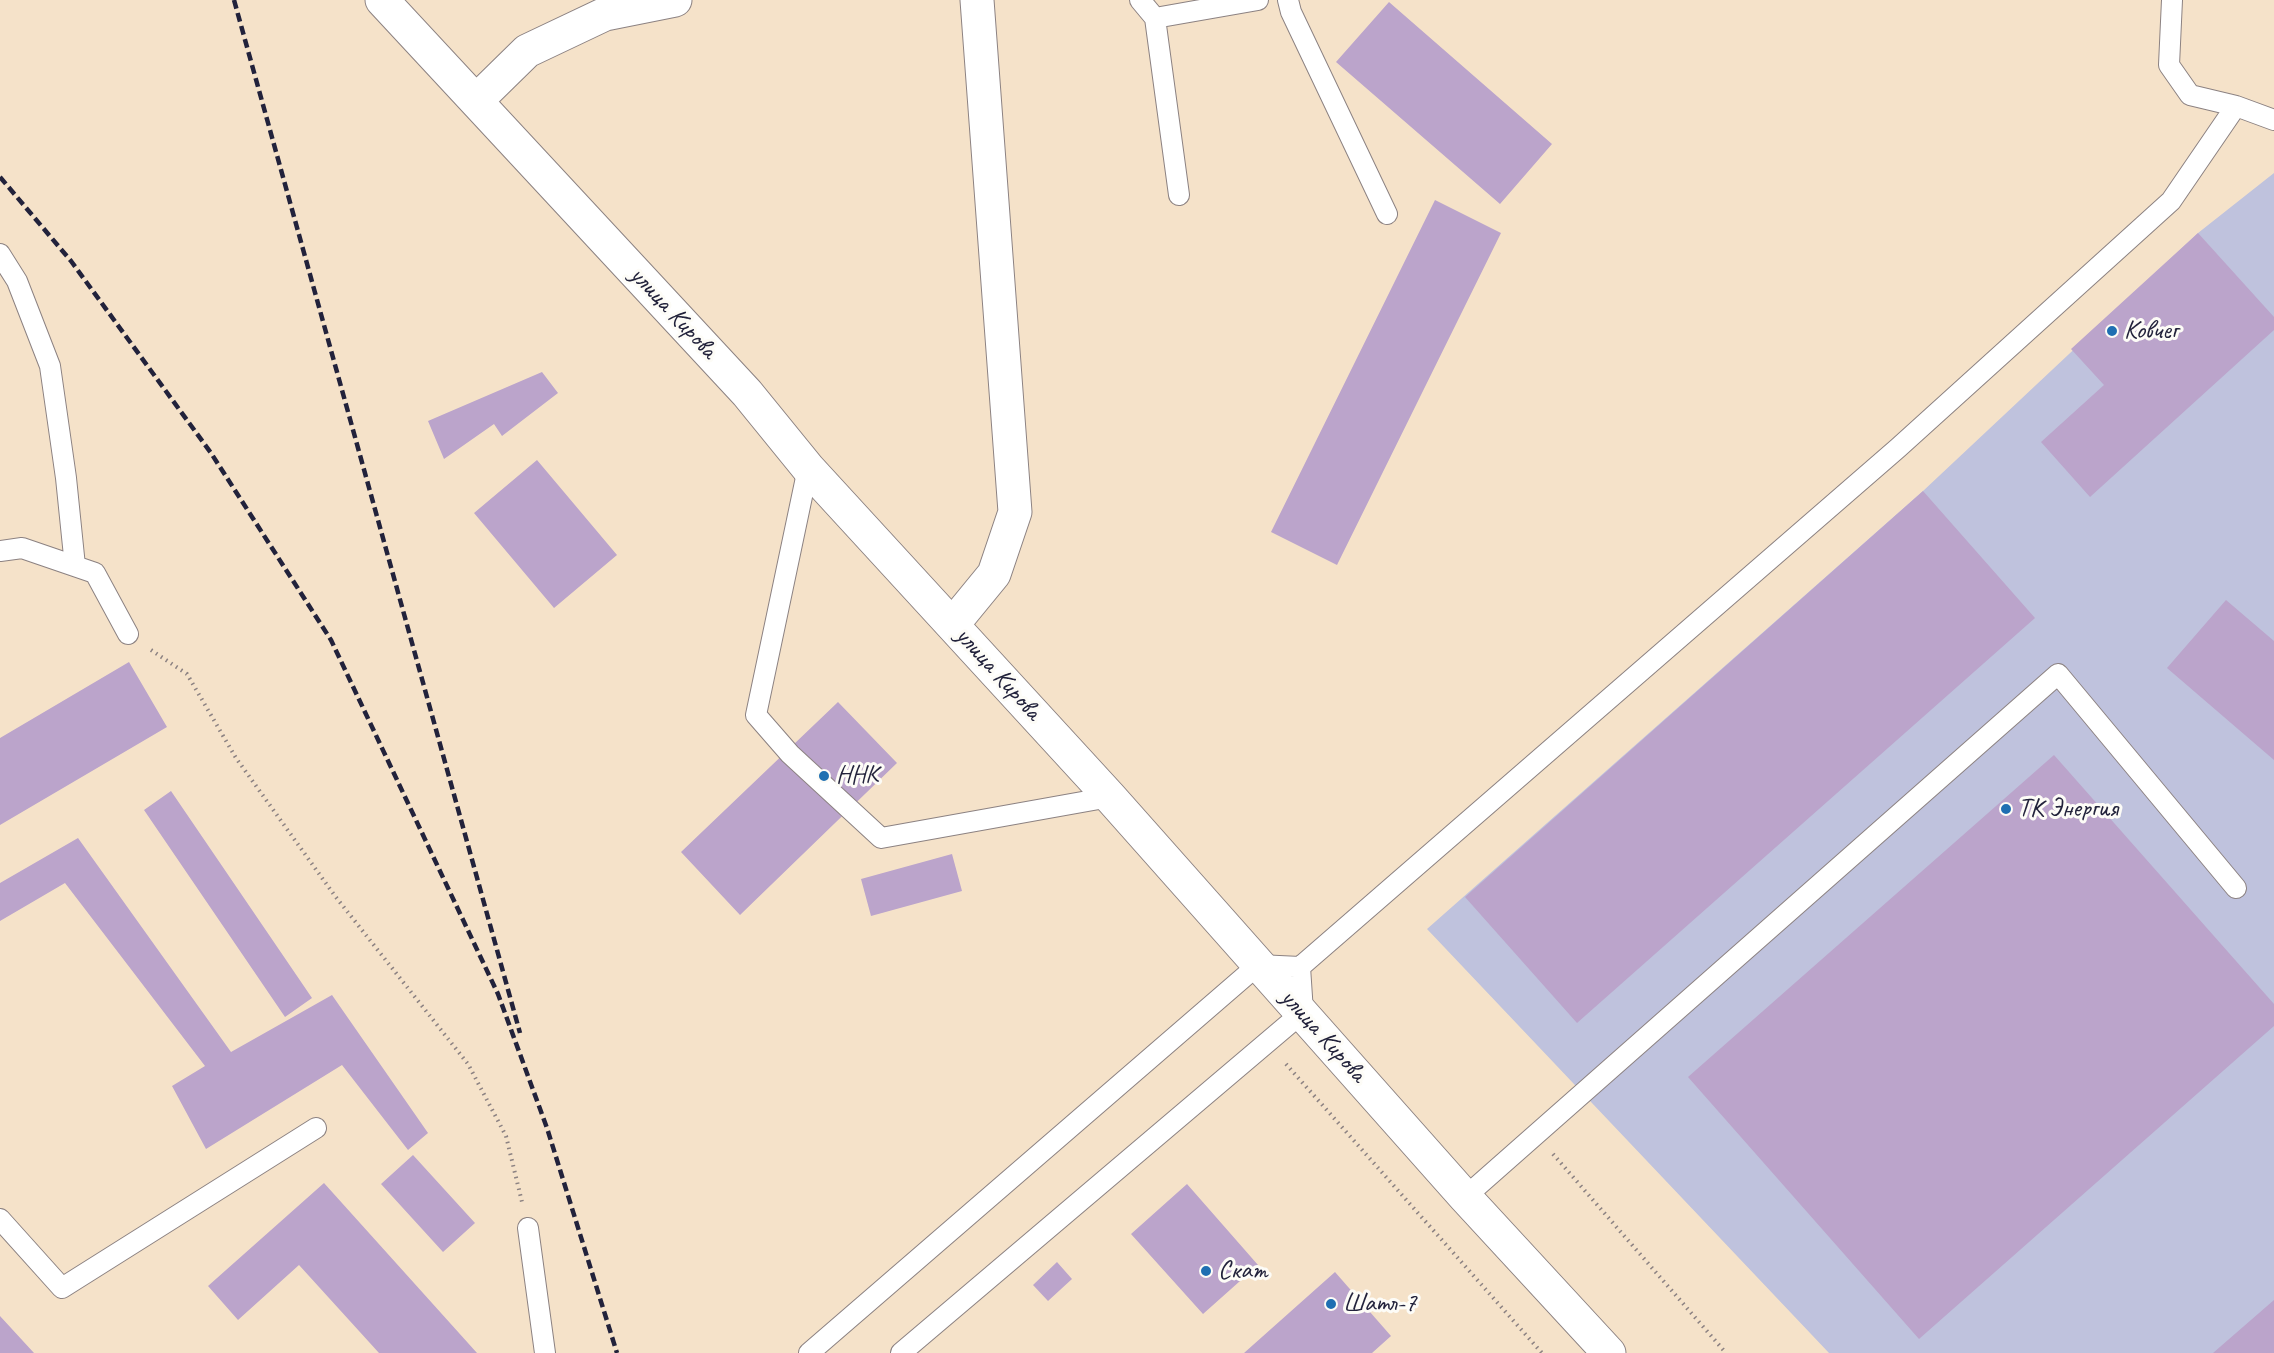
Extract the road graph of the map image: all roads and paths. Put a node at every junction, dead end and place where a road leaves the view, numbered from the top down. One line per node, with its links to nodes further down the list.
1 (382, 0): 9 (main road, улица Кирова)
2 (675, 0): 9 (main road)
3 (977, 0): 18 (main road)
4 (1140, 0): 8 (lane)
5 (1258, 0): 8 (lane)
6 (1288, 0): 13 (lane)
7 (2172, 0): 10 (lane)
8 (1155, 18): 12 (lane)
9 (477, 100): 15 (main road, улица Кирова)
10 (2235, 106): 11 (lane); 23 (lane)
11 (2274, 120)
12 (1179, 195)
13 (1387, 213)
14 (0, 254): 17 (lane)
15 (808, 468): 18 (main road, улица Кирова); 20 (lane)
16 (0, 550): 17 (lane)
17 (75, 566): 19 (lane)
18 (953, 624): 20 (main road, улица Кирова)
19 (128, 634): 30 (path)
20 (1110, 797): 22 (main road, улица Кирова)
21 (2236, 888): 27 (lane)
22 (1258, 965): 23 (lane); 24 (main road, улица Кирова); 32 (lane)
23 (1300, 967): 24 (lane)
24 (1303, 1012): 25 (lane); 28 (main road, улица Кирова)
25 (1268, 1043): 33 (lane); 34 (path)
26 (315, 1128): 29 (lane)
27 (1536, 1135): 28 (lane); 36 (path)
28 (1465, 1197): 35 (main road, улица Кирова)
29 (0, 1219)
30 (528, 1227): 31 (lane)
31 (545, 1353)
32 (809, 1353)
33 (901, 1353)
34 (1542, 1353)
35 (1609, 1353)
36 (1726, 1353)

